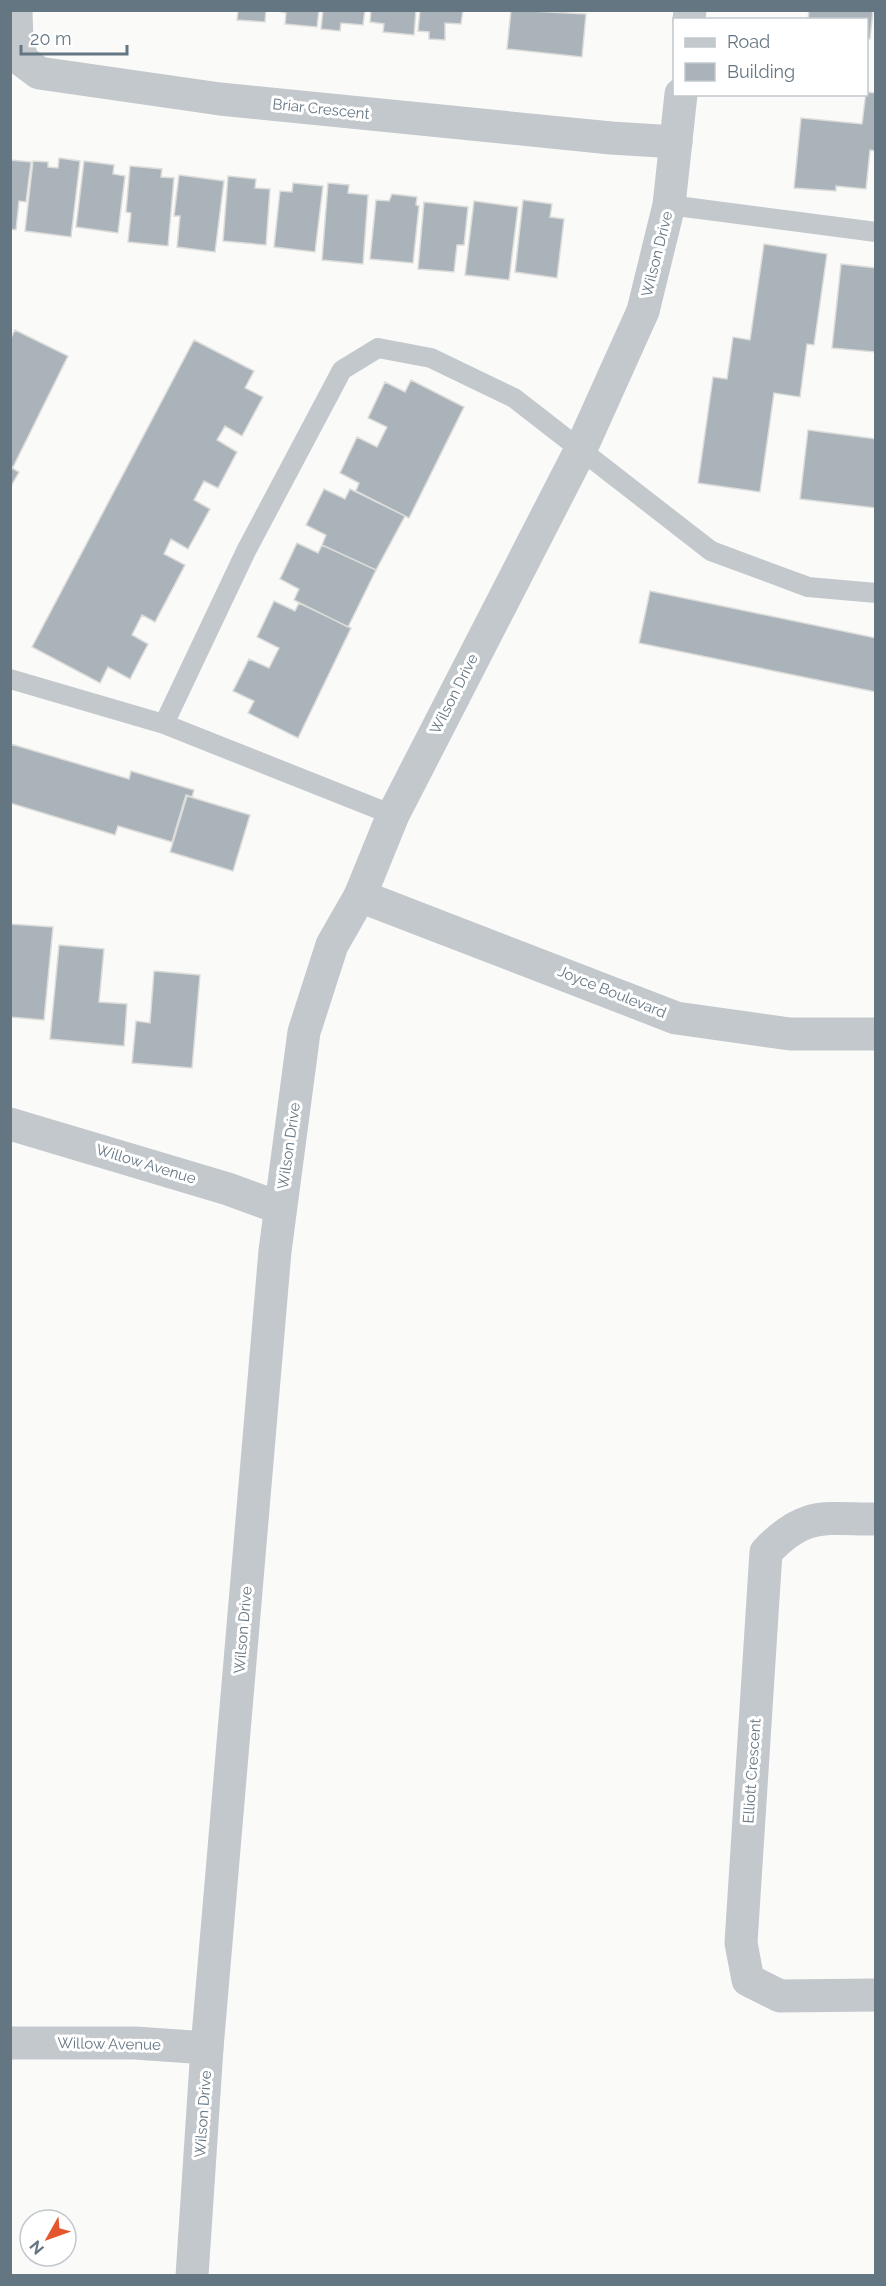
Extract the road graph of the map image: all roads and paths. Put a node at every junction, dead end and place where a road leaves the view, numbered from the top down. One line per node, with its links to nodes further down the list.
1 (16, 10): 3 (street, Briar Crescent)
2 (681, 96): 3 (street, Wilson Drive)
3 (676, 142): 4 (street, Wilson Drive)
4 (669, 205): 5 (lane); 6 (street, Wilson Drive)
5 (876, 232)
6 (580, 451): 7 (lane); 9 (lane); 10 (street, Wilson Drive)
7 (876, 593)
8 (10, 679): 9 (lane)
9 (164, 724): 10 (lane)
10 (393, 815): 11 (street, Wilson Drive)
11 (360, 896): 12 (street, Joyce Boulevard); 14 (street, Wilson Drive)
12 (876, 1034)
13 (10, 1124): 14 (street, Willow Avenue)
14 (280, 1208): 18 (street, Wilson Drive)
15 (876, 1519): 16 (street, Elliott Crescent)
16 (876, 1995)
17 (10, 2043): 18 (street, Willow Avenue)
18 (207, 2048): 19 (street, Wilson Drive)
19 (192, 2276)

